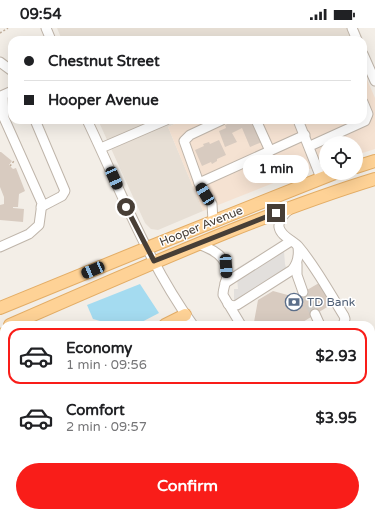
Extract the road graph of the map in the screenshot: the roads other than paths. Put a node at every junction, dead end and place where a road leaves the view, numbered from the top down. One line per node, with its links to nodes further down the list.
1 (367, 63): 2 (street)
2 (375, 81)
3 (5, 93): 4 (street)
4 (2, 118): 22 (street)
5 (37, 124): 22 (street)
6 (89, 124): 14 (street)
7 (157, 124): 14 (street)
8 (207, 124): 21 (street)
9 (258, 124): 15 (street)
10 (300, 124): 12 (street)
11 (360, 124): 13 (street)
12 (305, 135): 13 (street); 15 (street)
13 (310, 146): 18 (street)
14 (101, 148): 28 (street)
15 (270, 151): 21 (street)
16 (375, 161): 17 (main road)
17 (363, 165)
18 (319, 172)
19 (319, 179): 24 (main road, Hooper Avenue)
20 (375, 179): 23 (main road, Hooper Avenue)
21 (199, 183): 24 (street)
22 (42, 207): 27 (street)
23 (291, 207): 25 (main road, Hooper Avenue); 26 (street)
24 (213, 221): 28 (main road, Hooper Avenue)
25 (198, 244): 29 (main road, Hooper Avenue); 31 (street)
26 (294, 244): 30 (street); 31 (street); 42 (street)
27 (0, 247)
28 (147, 248): 29 (street); 34 (main road, Hooper Avenue)
29 (154, 261): 36 (street); 37 (main road, Hooper Avenue)
30 (296, 264): 32 (street); 33 (street)
31 (225, 283): 33 (street)
32 (303, 292)
33 (228, 304): 40 (street)
34 (0, 308)
35 (315, 314): 41 (street)
36 (185, 315): 38 (main road); 39 (street)
37 (19, 321)
38 (173, 321)
39 (190, 321)
40 (239, 321)
41 (318, 321)
42 (344, 321)

